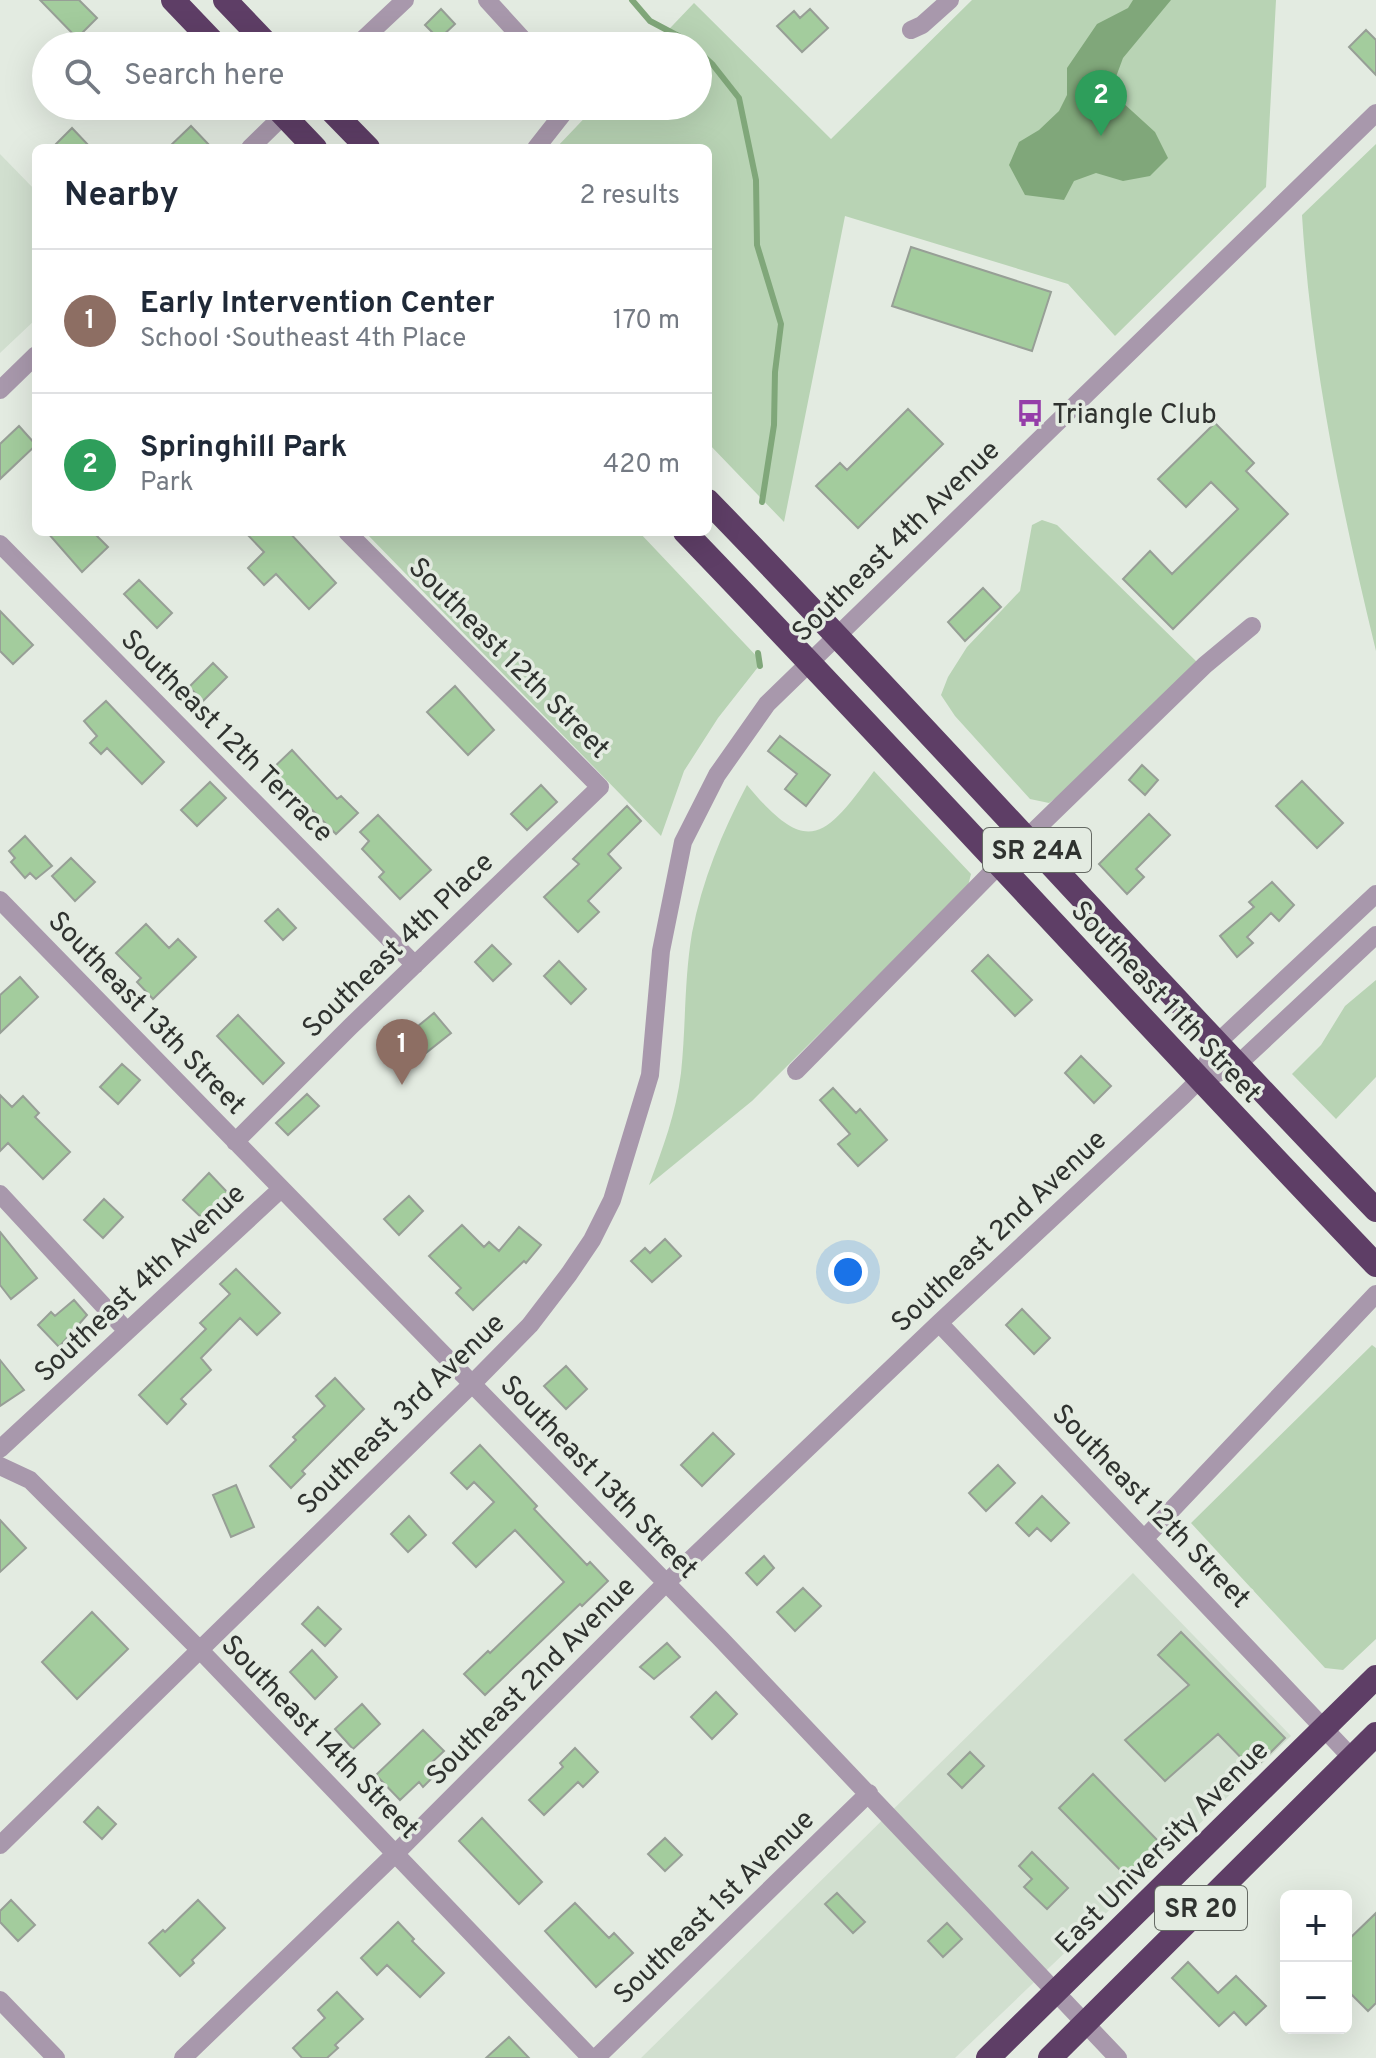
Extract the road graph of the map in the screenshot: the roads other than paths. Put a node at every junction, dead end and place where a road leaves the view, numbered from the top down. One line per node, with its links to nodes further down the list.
1 (173, 0): 7 (highway)
2 (225, 0): 8 (highway)
3 (405, 0): 9 (street)
4 (487, 0): 10 (street)
5 (950, 0): 6 (street)
6 (911, 30)
7 (204, 32)
8 (256, 32)
9 (371, 32)
10 (516, 32)
11 (1376, 113): 27 (street, Southeast 4th Avenue)
12 (274, 120): 16 (street)
13 (293, 120): 17 (highway)
14 (341, 120): 18 (highway)
15 (558, 120): 19 (street)
16 (253, 144)
17 (312, 144)
18 (364, 144)
19 (539, 144)
20 (32, 359): 21 (street)
21 (0, 390)
22 (712, 505): 27 (highway, Southeast 11th Street / SR 24A)
23 (351, 536): 29 (street, Southeast 12th Street)
24 (689, 536): 28 (highway, Southeast 11th Street / SR 24A)
25 (0, 544): 36 (street, Southeast 12th Terrace)
26 (1252, 626): 30 (street)
27 (838, 635): 28 (street, Southeast 4th Avenue); 30 (highway, Southeast 11th Street / SR 24A)
28 (810, 662): 31 (highway, Southeast 11th Street / SR 24A); 34 (street, Southeast 4th Avenue)
29 (600, 787): 36 (street, Southeast 4th Place)
30 (1026, 838): 31 (street); 37 (highway, Southeast 11th Street / SR 24A)
31 (999, 865): 39 (street); 40 (highway, Southeast 11th Street / SR 24A)
32 (1376, 894): 37 (street, Southeast 2nd Avenue)
33 (0, 900): 41 (street, Southeast 13th Street)
34 (665, 922): 49 (street, Southeast 3rd Avenue)
35 (1376, 935): 38 (street, Southeast 2nd Avenue)
36 (415, 965): 41 (street, Southeast 4th Place)
37 (1216, 1044): 38 (highway, Southeast 11th Street / SR 24A); 40 (street, Southeast 2nd Avenue)
38 (1236, 1066): 40 (street, Southeast 2nd Avenue); 44 (highway, Southeast 11th Street / SR 24A)
39 (796, 1071)
40 (1199, 1080): 45 (highway, Southeast 11th Street / SR 24A); 47 (street, Southeast 2nd Avenue)
41 (235, 1142): 42 (street, Southeast 13th Street)
42 (281, 1189): 48 (street, Southeast 4th Avenue); 49 (street, Southeast 13th Street)
43 (0, 1194): 48 (street)
44 (1376, 1210)
45 (1376, 1265)
46 (1376, 1294): 52 (street)
47 (939, 1323): 52 (street, Southeast 12th Street); 53 (street, Southeast 2nd Avenue)
48 (126, 1330): 50 (street, Southeast 4th Avenue)
49 (472, 1384): 53 (street, Southeast 13th Street); 54 (street, Southeast 3rd Avenue)
50 (0, 1449)
51 (0, 1466): 54 (street, Southeast 14th Street)
52 (1145, 1538): 56 (street, Southeast 12th Street)
53 (666, 1583): 59 (street, Southeast 13th Street); 61 (street, Southeast 2nd Avenue)
54 (199, 1649): 60 (street, Southeast 3rd Avenue); 61 (street, Southeast 14th Street)
55 (1376, 1677): 56 (highway, East University Avenue / SR 20)
56 (1324, 1727): 58 (street, Southeast 12th Street); 62 (highway, East University Avenue / SR 20)
57 (1376, 1734): 58 (highway, SR 20)
58 (1352, 1758): 64 (highway, SR 20)
59 (869, 1793): 62 (street, Southeast 13th Street); 67 (street, Southeast 1st Avenue)
60 (0, 1845)
61 (395, 1854): 66 (street, Southeast 2nd Avenue); 67 (street, Southeast 14th Street)
62 (1056, 1992): 64 (street, Southeast 13th Street); 68 (highway, East University Avenue / SR 20)
63 (0, 2000): 65 (street)
64 (1085, 2023): 69 (highway, SR 20); 70 (street, Southeast 13th Street)
65 (56, 2058)
66 (183, 2058)
67 (594, 2058)
68 (988, 2058)
69 (1050, 2058)
70 (1118, 2058)

